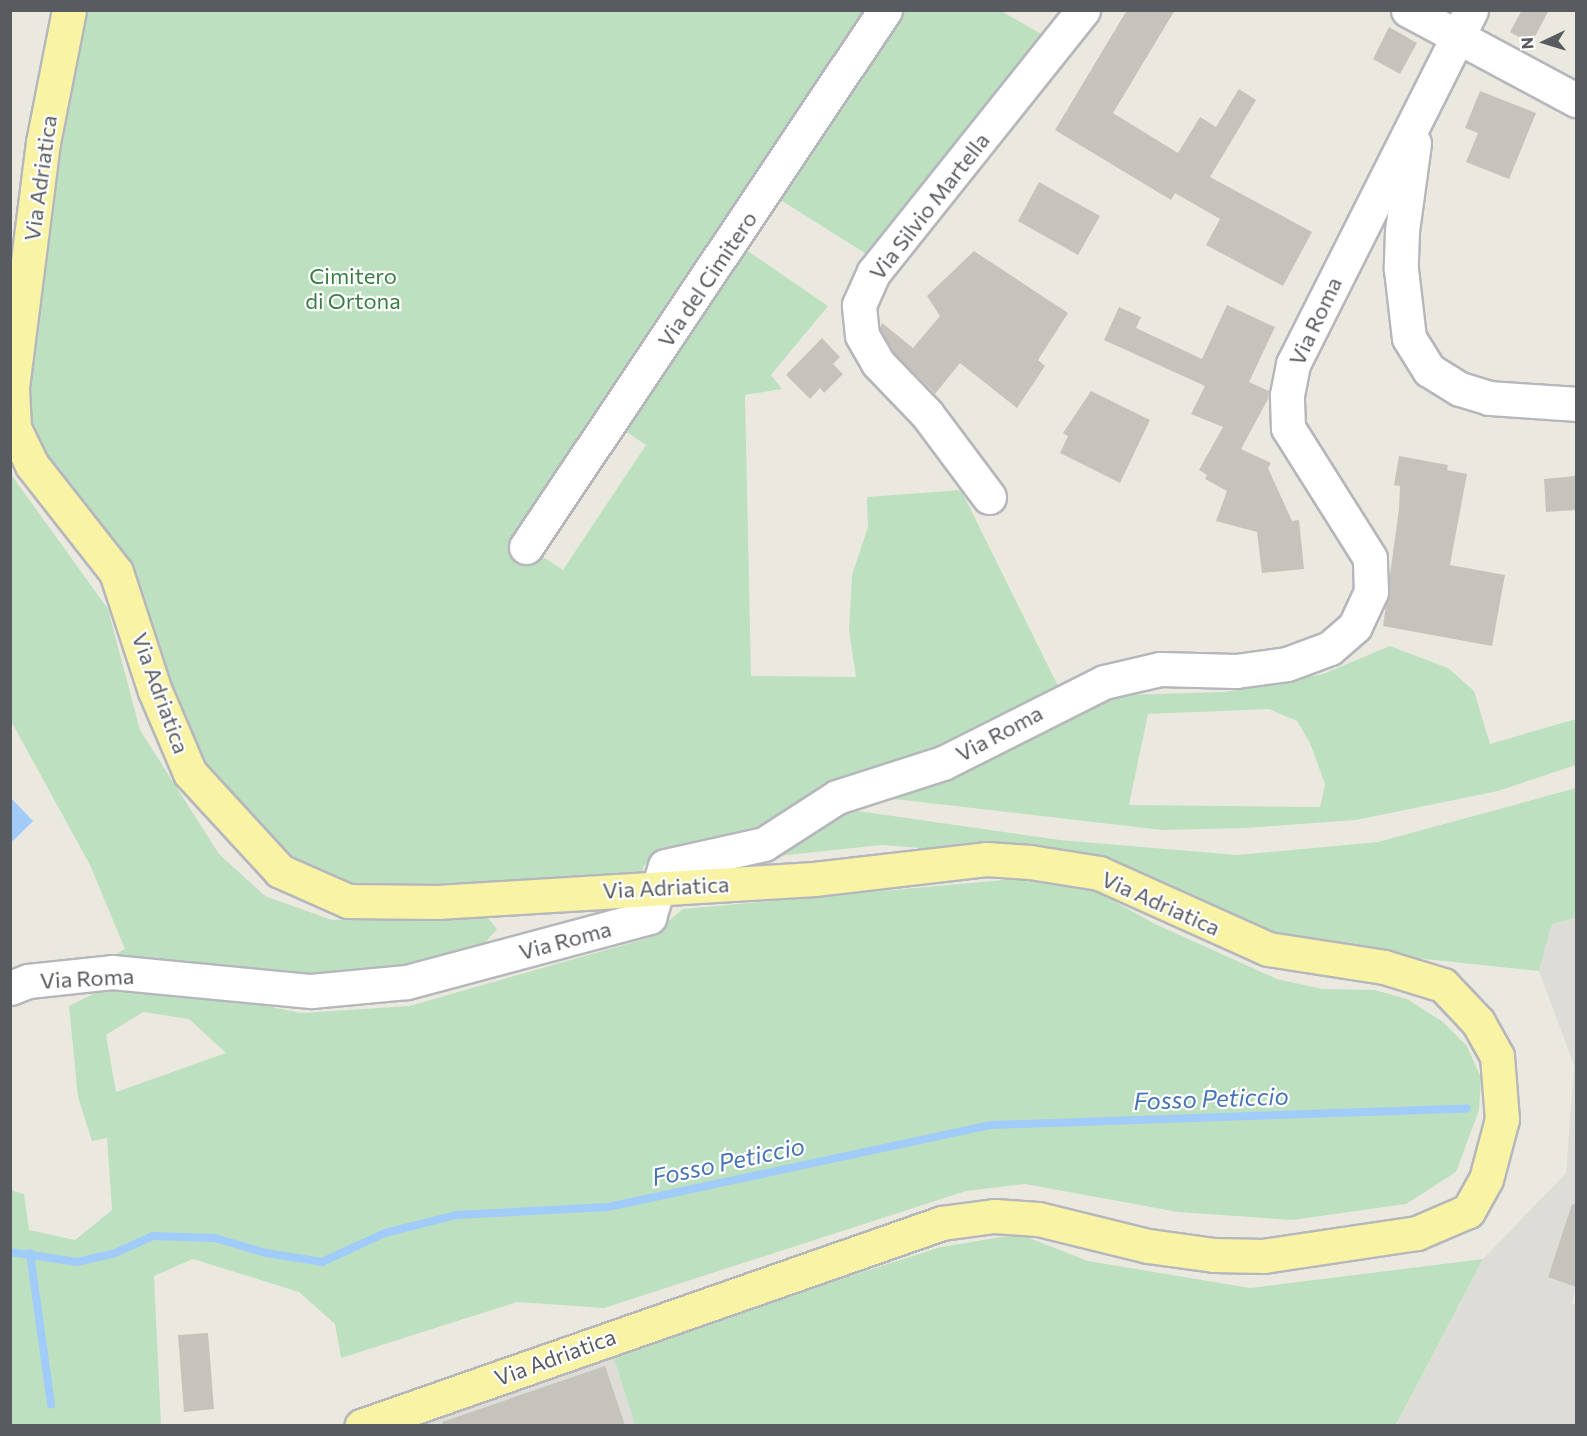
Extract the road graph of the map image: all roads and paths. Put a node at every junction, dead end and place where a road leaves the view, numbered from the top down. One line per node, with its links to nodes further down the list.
1 (69, 10): 11 (main road, Via Adriatica)
2 (885, 10): 10 (street, Via del Cimitero)
3 (1083, 10): 9 (street, Via Silvio Martella)
4 (1408, 10): 5 (street)
5 (1465, 23): 6 (street); 7 (street, Via Roma)
6 (1576, 100)
7 (1418, 120): 8 (street); 11 (street, Via Roma)
8 (1576, 404)
9 (989, 497)
10 (526, 547)
11 (655, 887): 12 (street, Via Roma); 13 (main road, Via Adriatica)
12 (10, 988)
13 (361, 1425)

